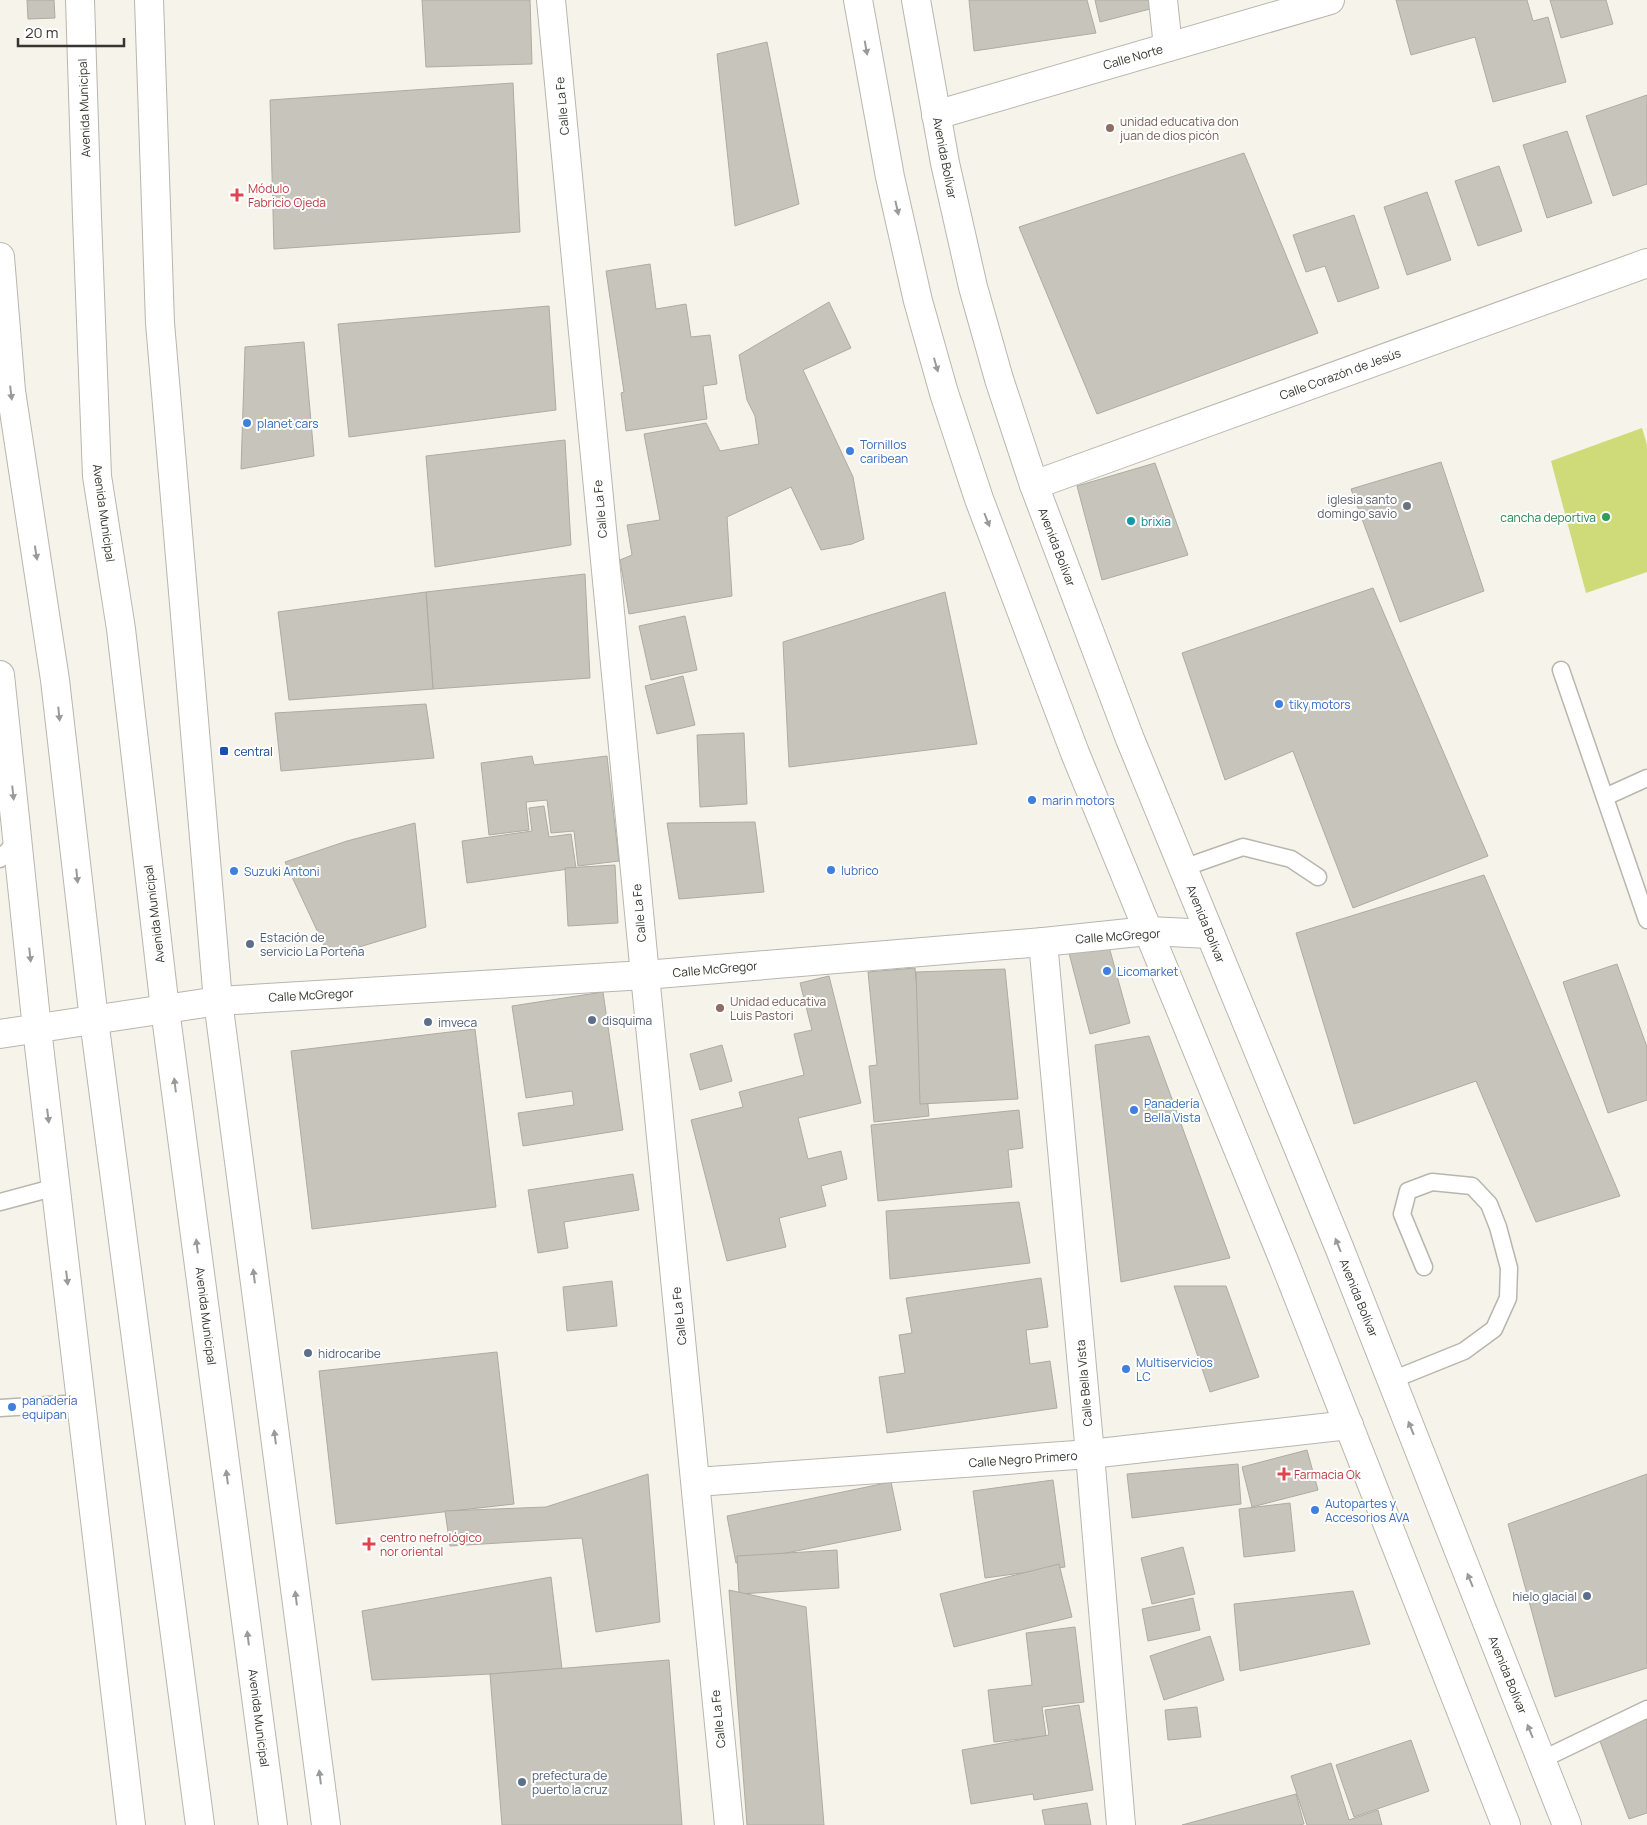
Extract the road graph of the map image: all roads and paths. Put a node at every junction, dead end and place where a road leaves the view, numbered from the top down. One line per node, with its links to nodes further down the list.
1 (80, 0): 27 (main road, Avenida Municipal)
2 (149, 0): 26 (main road)
3 (552, 0): 25 (main road, Calle La Fe)
4 (858, 0): 22 (main road, one-way to 22)
5 (916, 0): 9 (main road, Avenida Bolívar)
6 (1163, 0): 8 (main road)
7 (1330, 0): 8 (main road, Calle Norte)
8 (1168, 47): 9 (main road, Calle Norte)
9 (936, 115): 12 (main road, Avenida Bolívar)
10 (0, 257): 28 (main road, one-way to 28)
11 (1647, 263): 12 (main road, Calle Corazón de Jesús)
12 (1034, 485): 19 (main road, Avenida Bolívar)
13 (1561, 670): 17 (lane)
14 (0, 675): 15 (main road)
15 (4, 753): 18 (main road, one-way to 18)
16 (1647, 778): 17 (lane)
17 (1605, 797): 21 (lane)
18 (9, 849): 29 (main road, one-way to 29)
19 (1183, 868): 20 (lane); 23 (main road, Avenida Bolívar)
20 (1318, 876)
21 (1647, 920)
22 (1148, 931): 23 (main road, Calle McGregor); 24 (main road, Calle McGregor); 37 (main road)
23 (1210, 934): 34 (main road, Avenida Bolívar, one-way to 23)
24 (1043, 942): 25 (main road, Calle McGregor); 38 (main road, Calle Bella Vista)
25 (645, 975): 26 (main road, Calle McGregor); 39 (main road, Calle La Fe)
26 (218, 1001): 27 (main road, Calle McGregor); 45 (main road, one-way to 26)
27 (165, 1009): 28 (main road, Calle McGregor); 44 (main road, Avenida Municipal, one-way to 27)
28 (94, 1020): 29 (main road, Calle McGregor); 43 (main road)
29 (37, 1029): 30 (main road, Calle McGregor); 31 (main road, one-way to 31)
30 (0, 1034)
31 (56, 1187): 32 (lane); 35 (main road, one-way to 35)
32 (0, 1202)
33 (1424, 1267): 34 (lane)
34 (1392, 1380): 41 (main road, Avenida Bolívar, one-way to 34)
35 (81, 1403): 36 (lane); 42 (main road)
36 (0, 1408)
37 (1349, 1425): 38 (main road, Calle Negro Primero); 48 (main road)
38 (1090, 1454): 39 (main road, Calle Negro Primero); 47 (main road, Calle Bella Vista)
39 (696, 1482): 46 (main road, Calle La Fe)
40 (1647, 1709): 41 (lane)
41 (1541, 1760): 49 (main road, Avenida Bolívar)
42 (131, 1825)
43 (200, 1825)
44 (273, 1825)
45 (326, 1825)
46 (729, 1825)
47 (1121, 1825)
48 (1506, 1825)
49 (1567, 1825)

